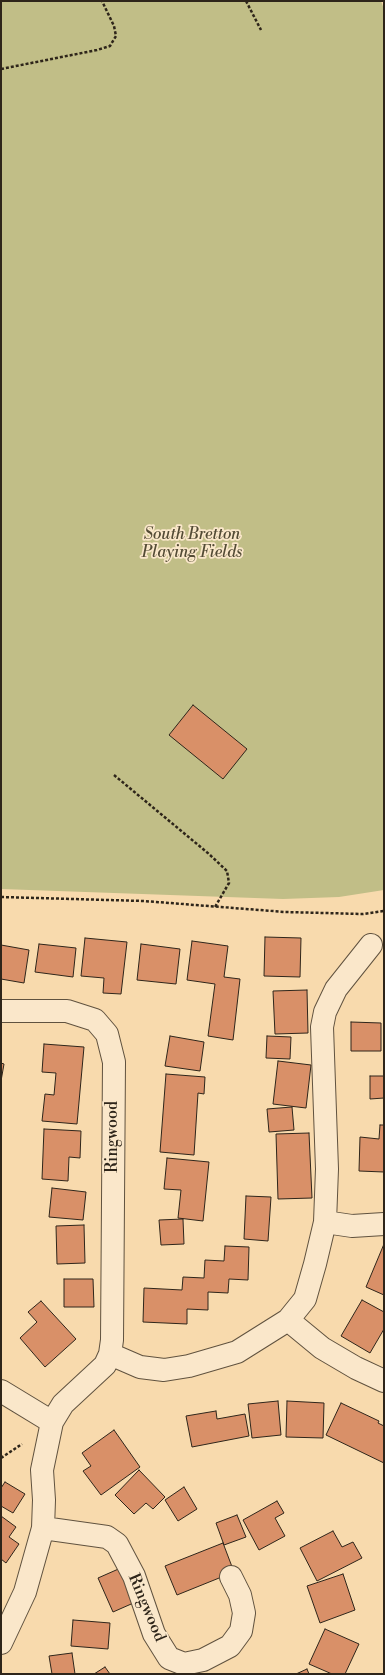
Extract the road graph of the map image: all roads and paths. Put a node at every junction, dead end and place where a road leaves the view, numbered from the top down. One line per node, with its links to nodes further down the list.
1 (102, 1): 4 (path)
2 (246, 1): 3 (path)
3 (260, 30)
4 (1, 69)
5 (114, 774): 7 (path)
6 (1, 897): 7 (path)
7 (215, 907): 8 (path)
8 (384, 911)
9 (371, 945): 11 (street)
10 (1, 1011): 14 (street, Ringwood)
11 (326, 1222): 12 (street); 13 (street)
12 (384, 1224)
13 (288, 1320): 14 (street); 15 (street)
14 (110, 1354): 17 (street, Ringwood)
15 (384, 1381)
16 (1, 1391): 17 (street)
17 (52, 1422): 18 (street, Ringwood)
18 (43, 1528): 19 (street, Ringwood); 20 (street, Ringwood)
19 (231, 1577)
20 (1, 1643)

